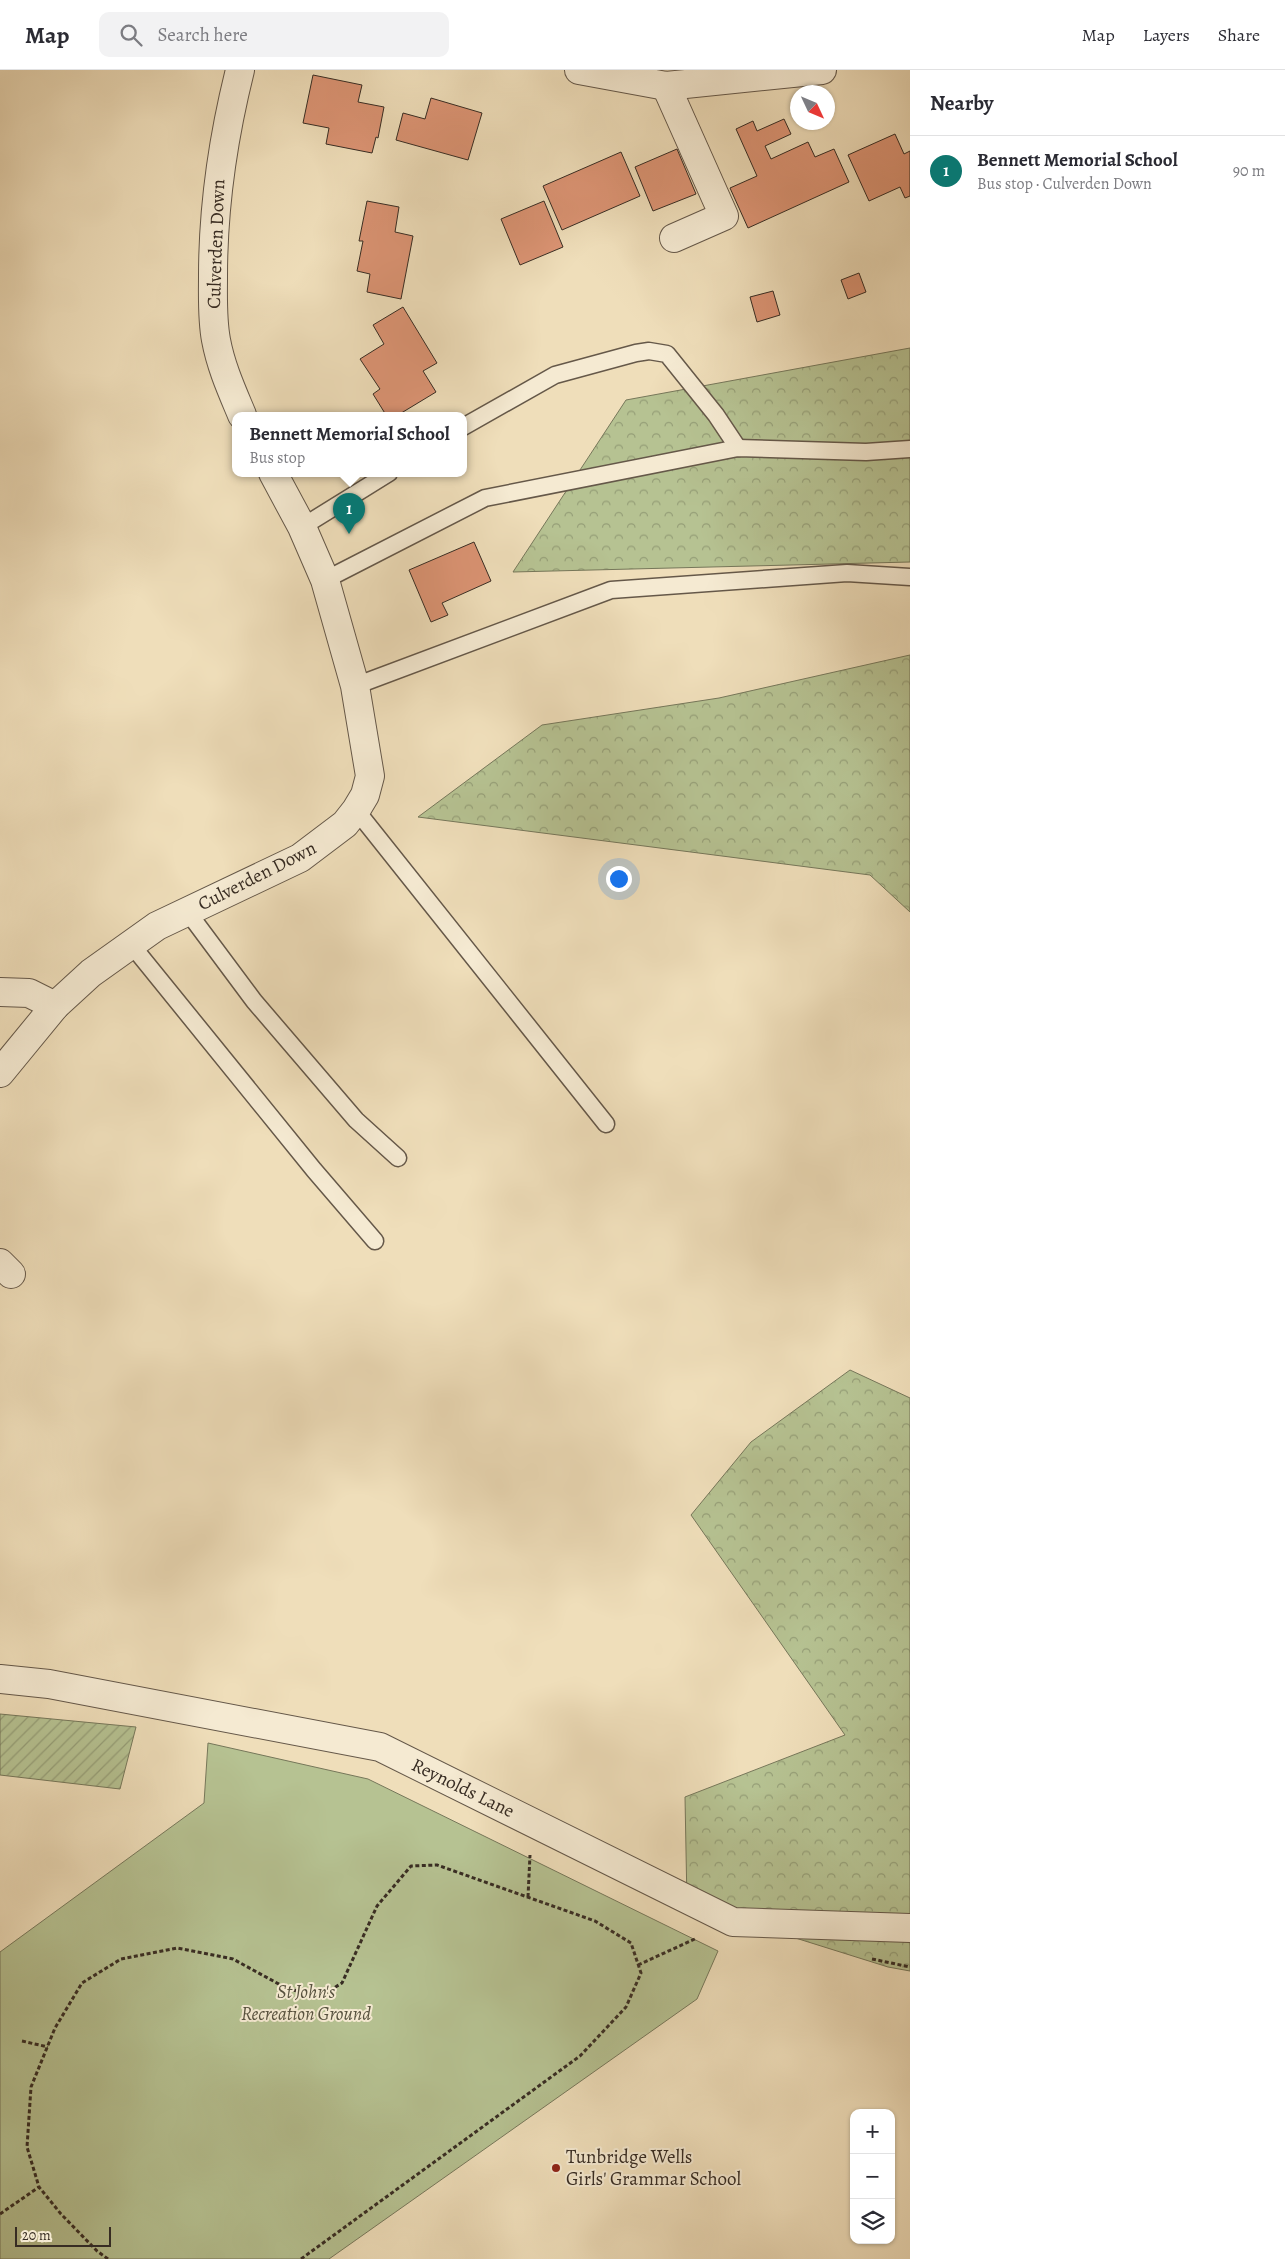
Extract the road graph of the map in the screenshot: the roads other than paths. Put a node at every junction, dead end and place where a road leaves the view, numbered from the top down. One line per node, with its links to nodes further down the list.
1 (240, 70): 6 (street, Culverden Down)
2 (579, 70): 4 (street)
3 (822, 70): 4 (street)
4 (666, 86): 5 (street)
5 (674, 238)
6 (241, 412)
7 (467, 425): 8 (lane)
8 (738, 448): 9 (lane); 14 (lane)
9 (910, 449)
10 (275, 477): 12 (street, Culverden Down)
11 (383, 477): 12 (lane)
12 (302, 527): 14 (street, Culverden Down)
13 (910, 577): 15 (lane)
14 (325, 580): 15 (street, Culverden Down)
15 (355, 686): 16 (street, Culverden Down)
16 (356, 810): 17 (street, Culverden Down); 22 (lane)
17 (186, 911): 18 (street, Culverden Down); 23 (lane)
18 (130, 944): 20 (street, Culverden Down); 24 (lane)
19 (0, 992): 20 (street)
20 (56, 1006): 21 (street, Culverden Down)
21 (0, 1073)
22 (606, 1124)
23 (398, 1158)
24 (375, 1241)
25 (0, 1679): 26 (street, Reynolds Lane)
26 (910, 1928)

